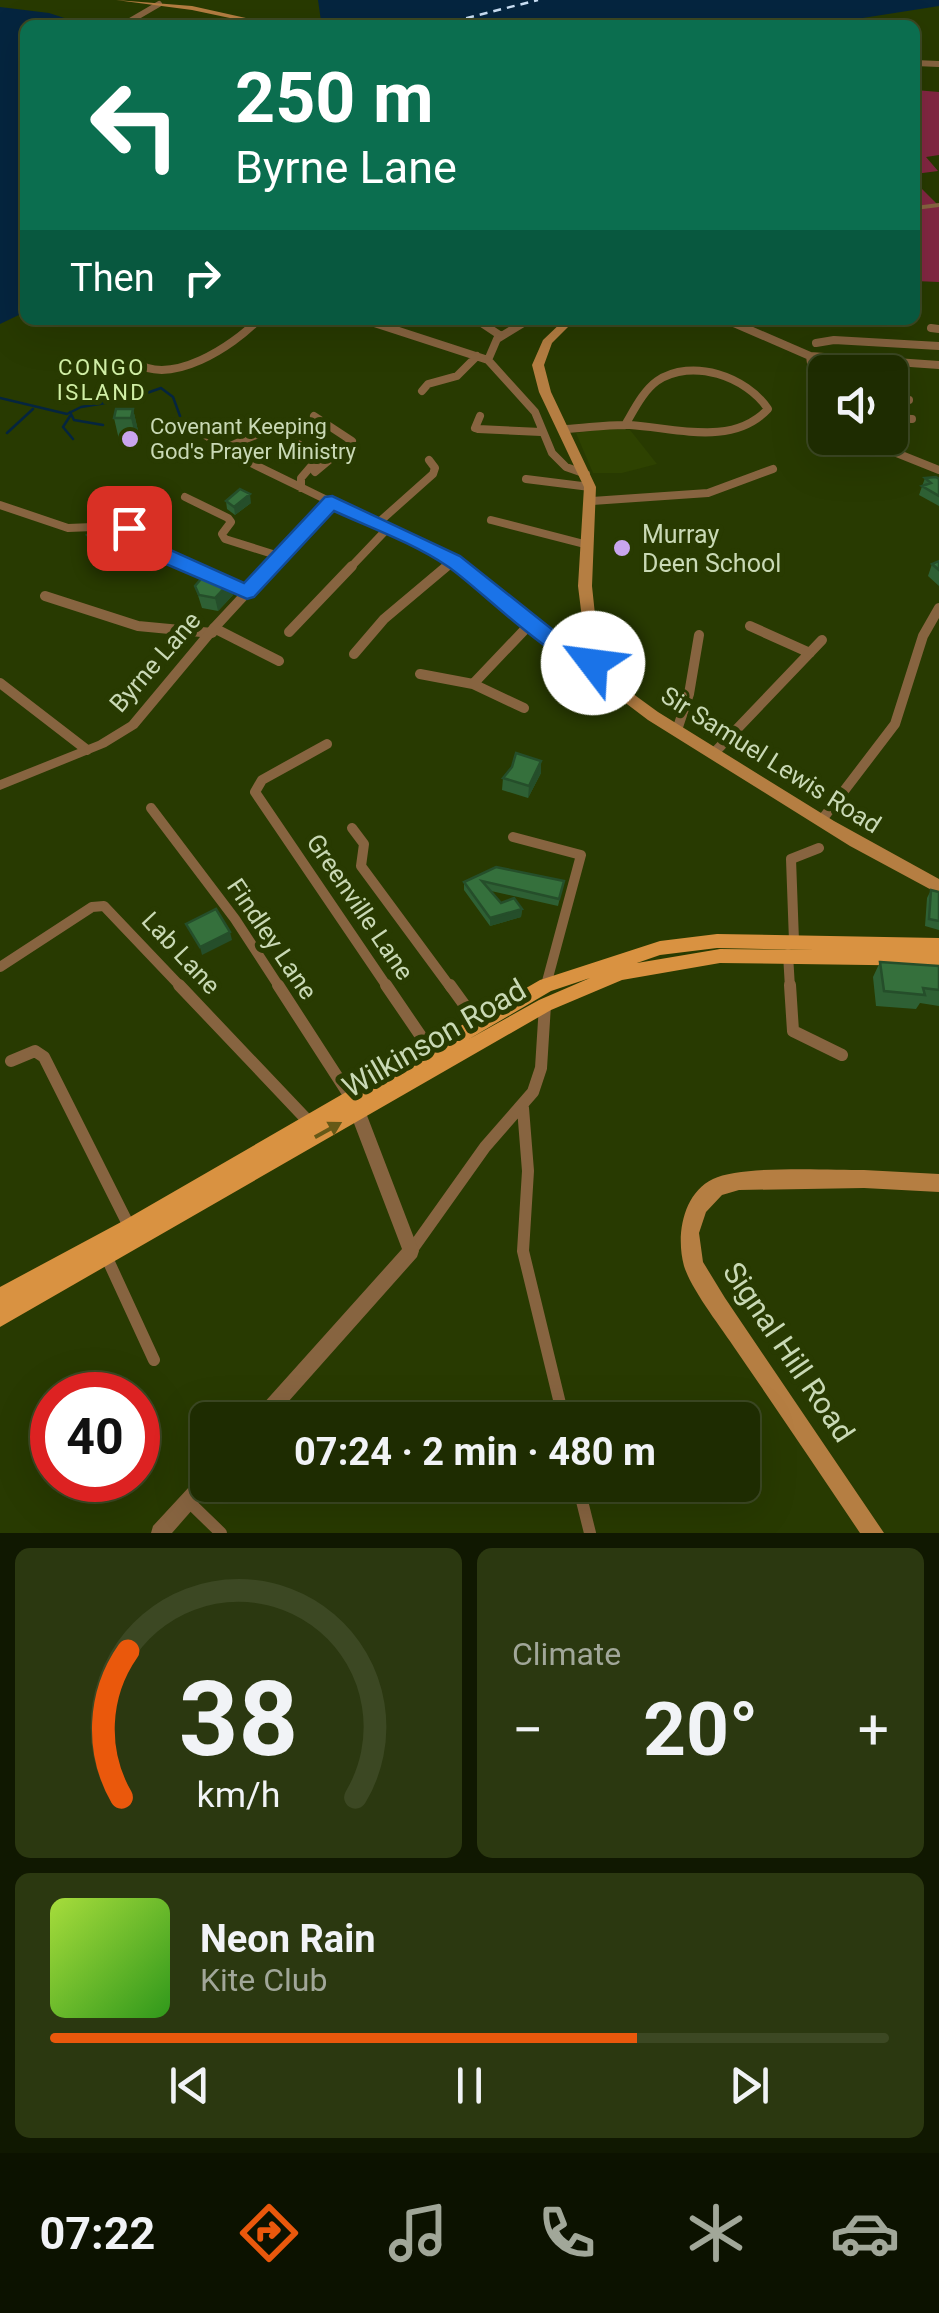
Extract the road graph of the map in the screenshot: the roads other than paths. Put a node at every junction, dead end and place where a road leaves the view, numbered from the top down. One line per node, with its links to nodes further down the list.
1 (120, 0): 2 (main road)
2 (158, 4): 3 (street); 4 (main road)
3 (131, 20)
4 (246, 20)
5 (253, 325): 17 (street)
6 (381, 325): 15 (street)
7 (484, 325): 11 (street)
8 (520, 325): 11 (street)
9 (565, 325): 26 (main road)
10 (739, 325): 14 (street)
11 (501, 336): 16 (street)
12 (816, 344): 13 (street)
13 (939, 346)
14 (808, 355)
15 (477, 356): 16 (street); 20 (street)
16 (488, 360): 28 (street)
17 (134, 362)
18 (908, 363): 19 (street)
19 (939, 365)
20 (422, 391)
21 (314, 416): 35 (street)
22 (480, 416): 28 (street)
23 (908, 419): 24 (street)
24 (912, 419)
25 (625, 425): 25 (street); 26 (street)
26 (566, 429): 36 (main road)
27 (197, 430): 29 (street)
28 (541, 432): 36 (street)
29 (226, 448): 35 (street); 35 (street)
30 (902, 455): 33 (street)
31 (429, 460): 41 (street)
32 (772, 469): 36 (street)
33 (939, 470)
34 (526, 478): 36 (street)
35 (302, 486): 38 (street)
36 (589, 487): 43 (main road)
37 (184, 497): 44 (street)
38 (332, 502): 41 (street); 44 (street, Byrne Lane)
39 (0, 505): 42 (street, Byrne Lane)
40 (491, 520): 43 (street)
41 (383, 526): 46 (street); 53 (street)
42 (142, 542): 45 (street); 47 (street, Byrne Lane)
43 (588, 546): 59 (main road)
44 (280, 556): 47 (street, Byrne Lane)
45 (101, 560)
46 (453, 560): 50 (street); 57 (street)
47 (247, 592): 52 (street, Byrne Lane)
48 (45, 596): 52 (street)
49 (939, 609): 70 (street)
50 (531, 622): 59 (street); 62 (street)
51 (750, 626): 56 (street)
52 (213, 631): 58 (street); 66 (street, Byrne Lane)
53 (289, 632)
54 (698, 635): 64 (street)
55 (822, 640): 56 (street)
56 (810, 653): 67 (street)
57 (354, 654)
58 (279, 661)
59 (593, 663): 64 (main road, Sir Samuel Lewis Road)
60 (420, 674): 62 (street)
61 (0, 683): 66 (street)
62 (472, 684): 63 (street)
63 (524, 708)
64 (677, 730): 67 (main road, Sir Samuel Lewis Road)
65 (327, 744): 82 (street, Greenville Lane)
66 (87, 750): 68 (street, Byrne Lane)
67 (714, 753): 70 (main road, Sir Samuel Lewis Road)
68 (0, 785)
69 (151, 808): 85 (street, Findley Lane)
70 (821, 822): 74 (main road, Sir Samuel Lewis Road)
71 (352, 828): 81 (street)
72 (513, 837): 79 (street)
73 (819, 848): 76 (street)
74 (939, 887)
75 (939, 945): 76 (main road, Wilkinson Road)
76 (791, 947): 77 (main road, Wilkinson Road); 79 (main road, Wilkinson Road); 80 (main road, Wilkinson Road); 83 (street)
77 (939, 959)
78 (0, 967): 87 (street, Lab Lane)
79 (546, 985): 81 (main road, Wilkinson Road)
80 (545, 1005): 85 (main road, Wilkinson Road); 86 (street)
81 (479, 1025): 82 (main road, Wilkinson Road)
82 (431, 1052): 85 (main road, Wilkinson Road)
83 (842, 1055)
84 (11, 1061): 89 (street)
85 (355, 1106): 87 (main road, Wilkinson Road); 90 (street); 91 (main road, Wilkinson Road, one-way to 85)
86 (523, 1108): 90 (street); 96 (street)
87 (308, 1122): 89 (main road, Wilkinson Road)
88 (939, 1183): 102 (main road, Signal Hill Road)
89 (130, 1228): 92 (main road, Wilkinson Road)
90 (411, 1251): 95 (street)
91 (108, 1258): 93 (main road, Wilkinson Road); 94 (street)
92 (0, 1298)
93 (0, 1317)
94 (154, 1360)
95 (276, 1402)
96 (560, 1402)
97 (188, 1501): 99 (street); 100 (street)
98 (582, 1502): 101 (street)
99 (160, 1533)
100 (221, 1533)
101 (590, 1533)
102 (874, 1533)

